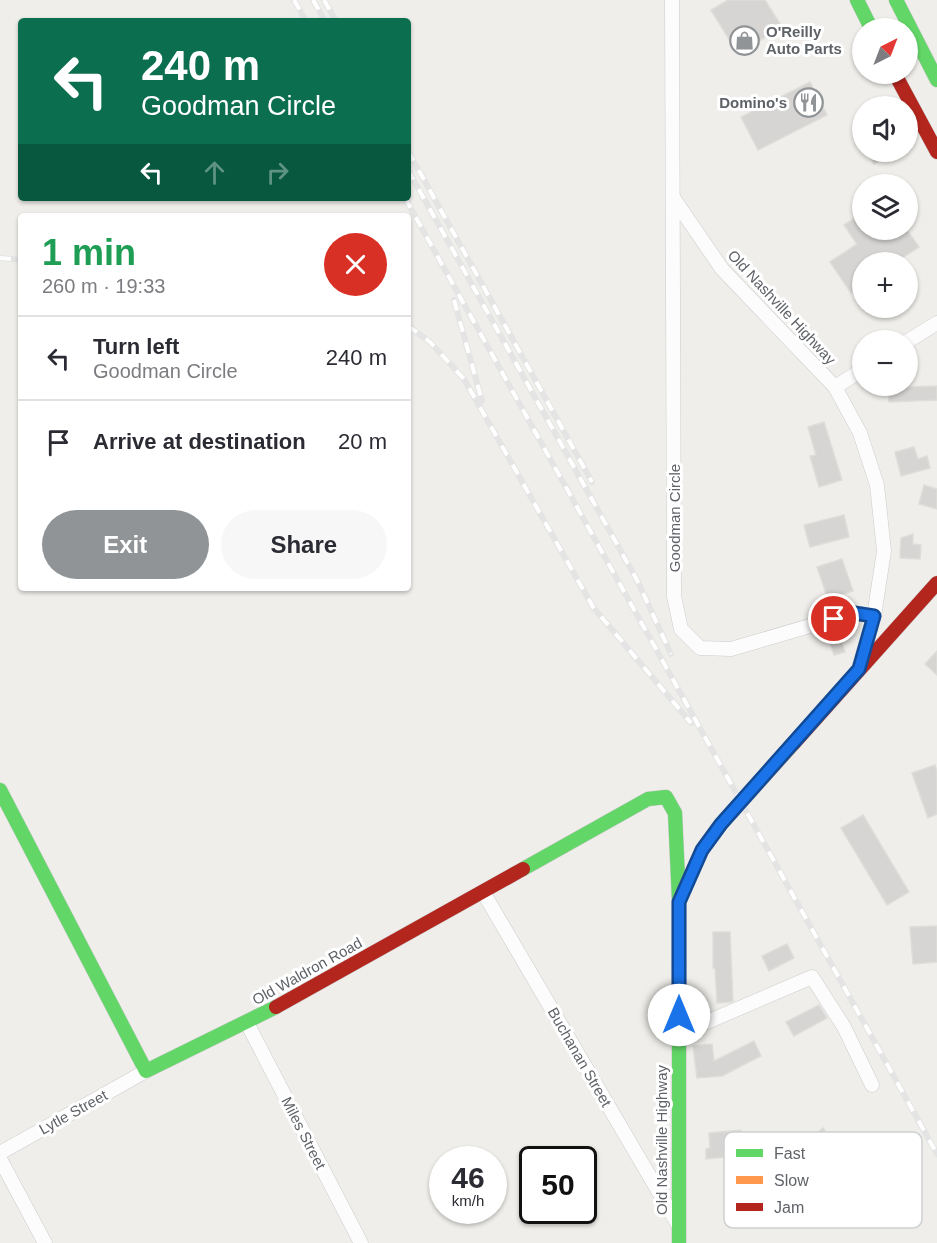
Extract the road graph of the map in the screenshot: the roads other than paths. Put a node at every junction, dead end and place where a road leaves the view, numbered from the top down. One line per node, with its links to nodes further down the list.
1 (672, 0): 8 (street)
2 (857, 0): 4 (street)
3 (896, 0): 5 (street)
4 (866, 18)
5 (937, 81)
6 (900, 84): 7 (street)
7 (937, 152)
8 (674, 199): 12 (street, Old Nashville Highway); 14 (street, Goodman Circle)
9 (937, 323): 10 (street)
10 (918, 335)
11 (852, 376): 12 (street)
12 (835, 387): 14 (street, Old Nashville Highway)
13 (937, 583): 15 (street, Old Nashville Highway)
14 (874, 616): 15 (street, Old Nashville Highway)
15 (859, 669): 18 (street, Old Nashville Highway)
16 (0, 790): 21 (street)
17 (483, 892): 18 (street, Old Waldron Road); 19 (street, Old Waldron Road); 25 (street, Buchanan Street)
18 (679, 902): 20 (street, Old Nashville Highway)
19 (247, 1023): 21 (street, Old Waldron Road); 27 (street, Miles Street)
20 (679, 1034): 22 (street); 25 (street, Old Nashville Highway)
21 (146, 1071): 23 (street, Lytle Street)
22 (872, 1085)
23 (0, 1153)
24 (0, 1159): 26 (street)
25 (677, 1223): 28 (street, Old Nashville Highway)
26 (45, 1243)
27 (361, 1243)
28 (679, 1243)

